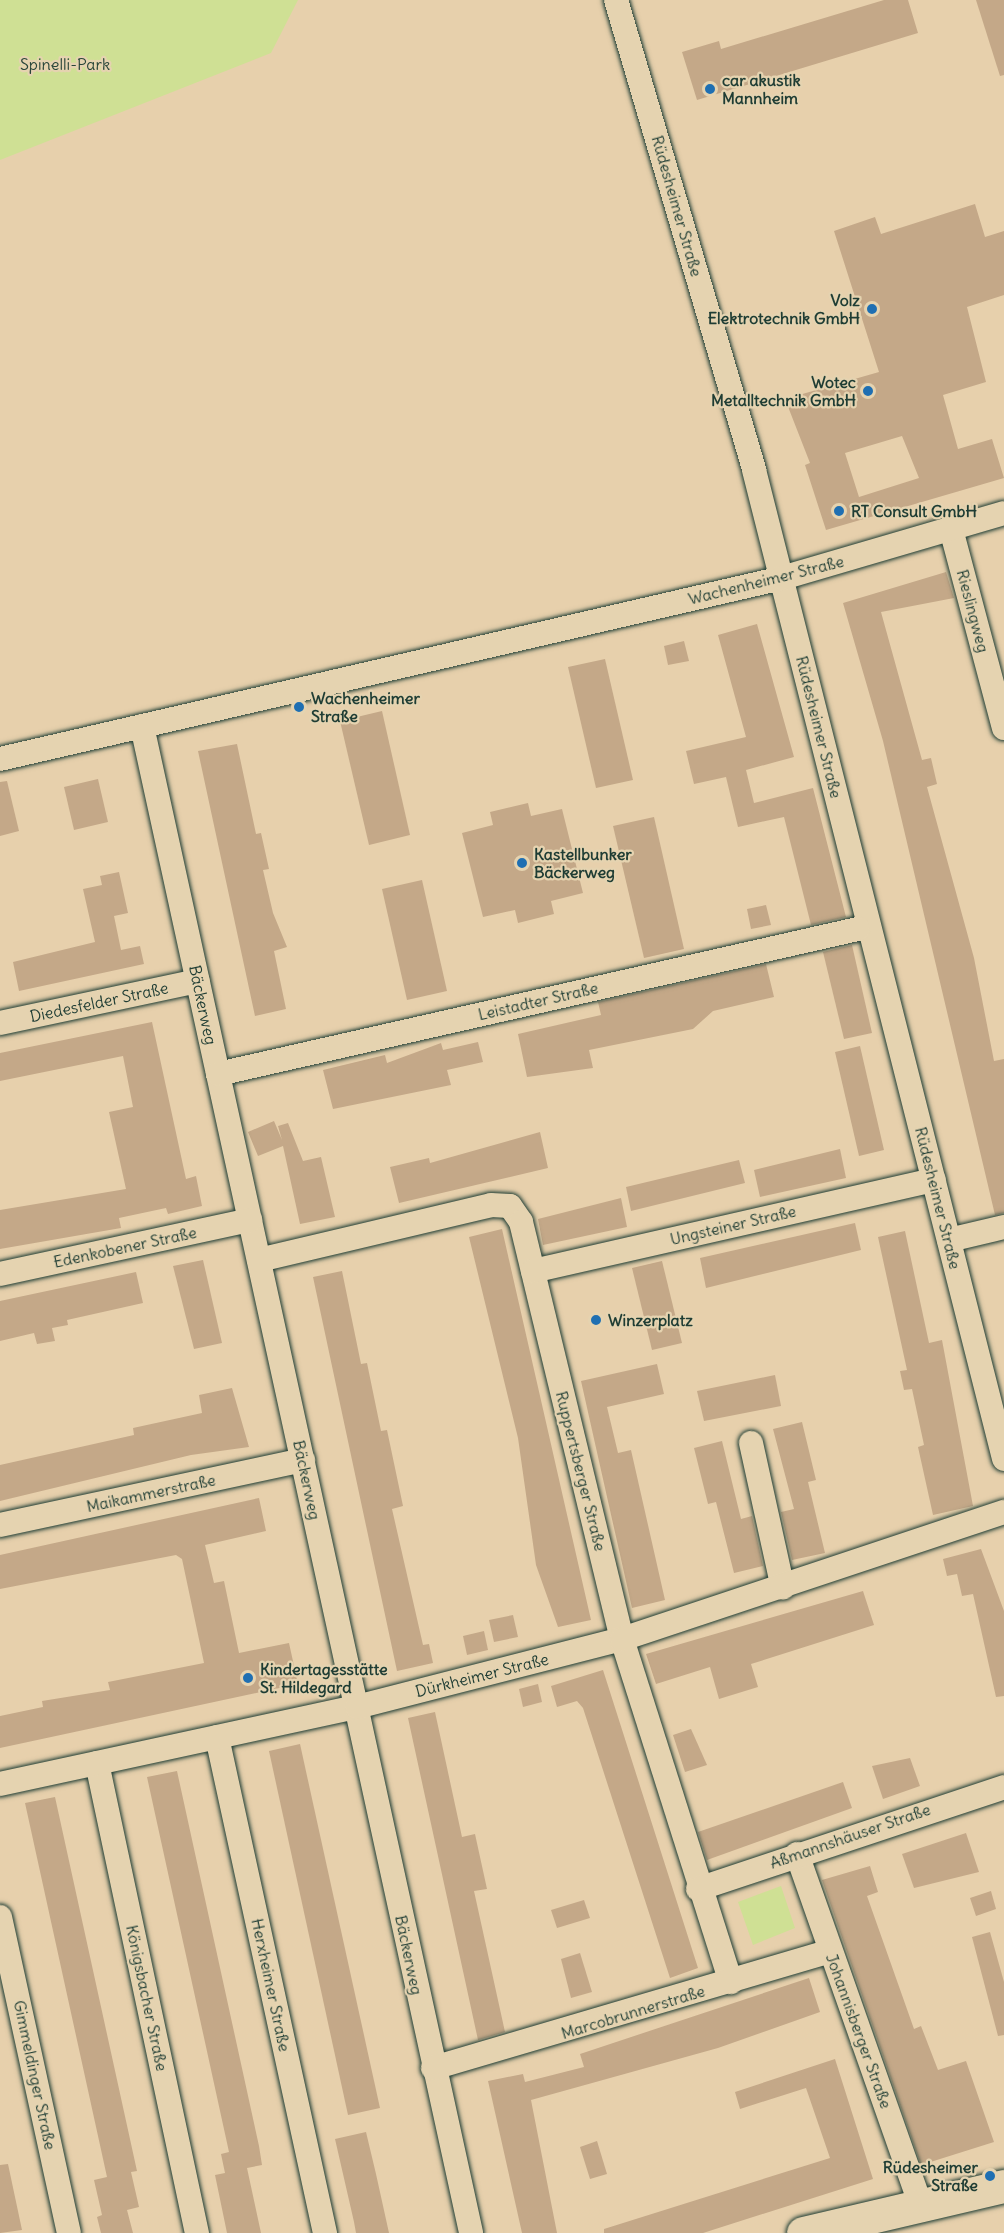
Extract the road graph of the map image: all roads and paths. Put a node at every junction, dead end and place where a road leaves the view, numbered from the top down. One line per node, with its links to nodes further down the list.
1 (616, 0): 4 (street, Rüdesheimer Straße)
2 (1004, 513): 3 (street, Wachenheimer Straße)
3 (951, 529): 4 (street, Wachenheimer Straße); 6 (street, Rieslingweg)
4 (782, 578): 5 (street, Wachenheimer Straße); 12 (street, Rüdesheimer Straße)
5 (142, 726): 7 (street, Wachenheimer Straße); 9 (street, Bäckerweg)
6 (1004, 728)
7 (0, 759)
8 (858, 929): 11 (street, Leistadter Straße)
9 (198, 981): 10 (street, Diedesfelder Straße); 11 (street, Bäckerweg)
10 (0, 1023)
11 (218, 1074): 13 (street, Bäckerweg)
12 (933, 1180): 15 (street, Rüdesheimer Straße); 17 (street, Ungsteiner Straße)
13 (250, 1220): 16 (street, Bäckerweg); 18 (street, Edenkobener Straße)
14 (1004, 1227): 15 (street)
15 (949, 1240): 21 (street, Rüdesheimer Straße)
16 (259, 1260): 17 (street, Ruppertsberger Straße); 20 (street, Bäckerweg)
17 (533, 1272): 25 (street, Ruppertsberger Straße)
18 (0, 1274)
19 (751, 1443): 24 (street)
20 (303, 1460): 23 (street, Maikammerstraße); 26 (street, Bäckerweg)
21 (1004, 1460)
22 (1004, 1512): 24 (street, Dürkheimer Straße)
23 (0, 1525)
24 (783, 1588): 25 (street, Dürkheimer Straße)
25 (622, 1639): 26 (street, Dürkheimer Straße); 32 (street, Ruppertsberger Straße)
26 (357, 1707): 27 (street, Dürkheimer Straße); 36 (street, Bäckerweg)
27 (217, 1737): 28 (street, Dürkheimer Straße); 41 (street, Herxheimer Straße)
28 (97, 1763): 29 (street, Dürkheimer Straße); 40 (street, Königsbacher Straße)
29 (0, 1784)
30 (1004, 1787): 31 (street, Aßmannshäuser Straße)
31 (797, 1854): 32 (street, Aßmannshäuser Straße); 34 (street, Johannisberger Straße)
32 (698, 1889): 35 (street, Ruppertsberger Straße)
33 (0, 1917): 39 (street, Gimmeldinger Straße)
34 (830, 1951): 35 (street, Marcobrunnerstraße); 38 (street, Johannisberger Straße)
35 (732, 1982): 36 (street, Marcobrunnerstraße)
36 (433, 2068): 42 (street, Bäckerweg)
37 (1004, 2186): 38 (main road)
38 (895, 2218): 43 (main road)
39 (69, 2233)
40 (197, 2233)
41 (325, 2233)
42 (471, 2233)
43 (803, 2233)

